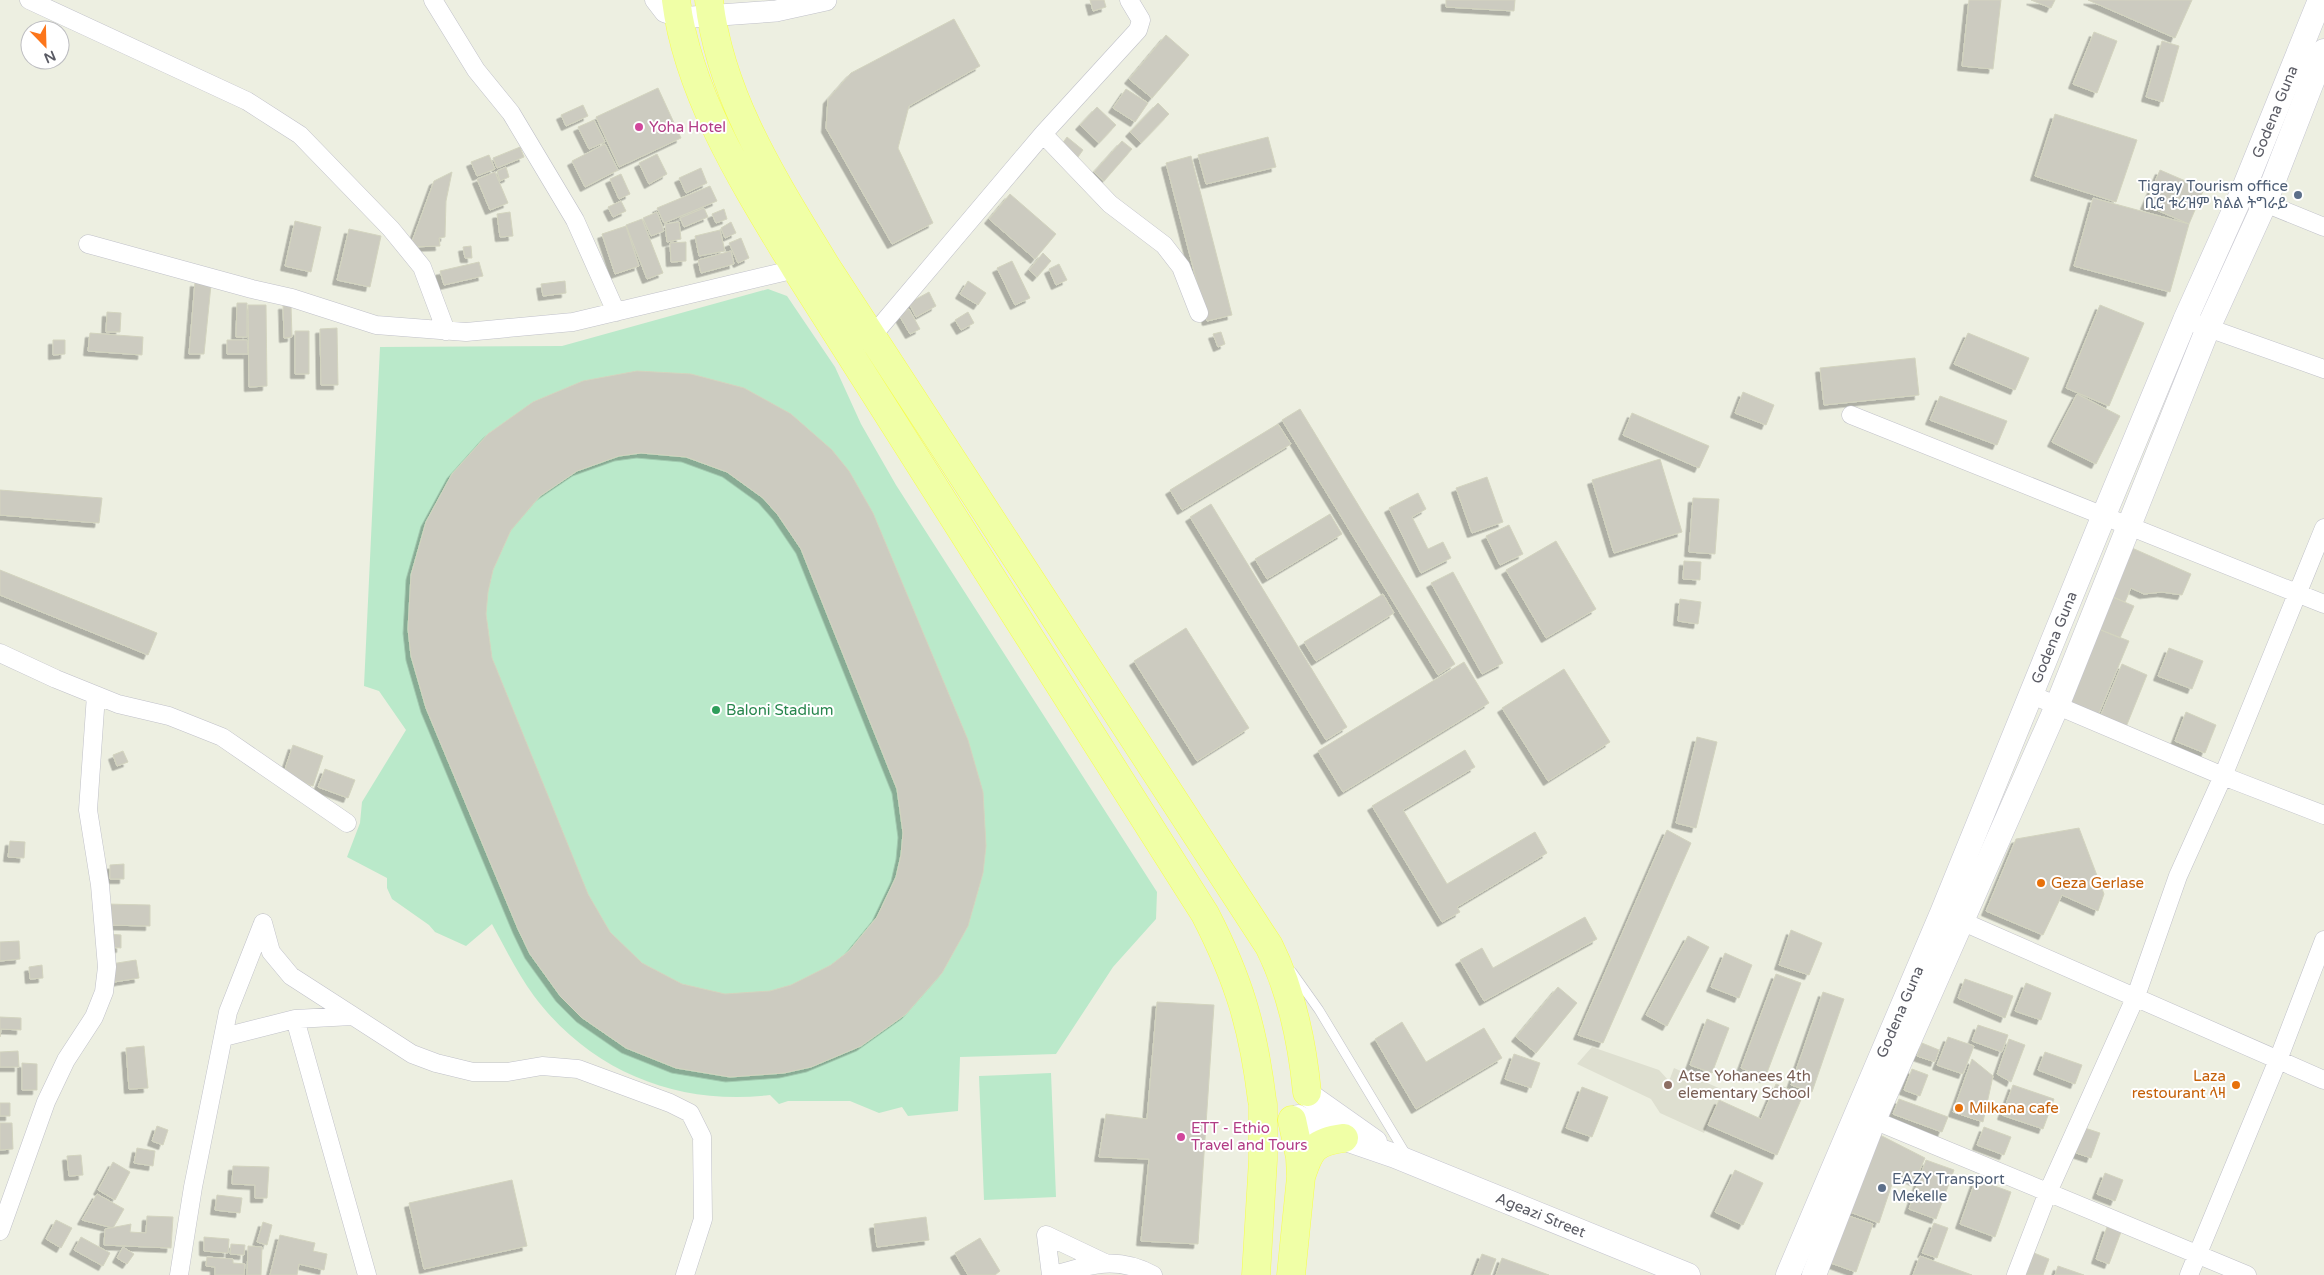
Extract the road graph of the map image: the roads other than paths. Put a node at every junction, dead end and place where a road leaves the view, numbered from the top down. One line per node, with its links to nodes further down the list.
1 (29, 0): 20 (street)
2 (434, 0): 16 (street)
3 (654, 0): 8 (street)
4 (826, 0): 7 (street)
5 (1129, 0): 10 (street)
6 (2320, 0): 11 (main road, Godena Guna)
7 (710, 8): 8 (street); 21 (main road)
8 (677, 9): 15 (main road)
9 (2324, 51): 12 (main road, Godena Guna)
10 (1043, 134): 17 (street); 21 (street)
11 (2242, 193): 12 (street); 18 (main road, Godena Guna)
12 (2265, 203): 13 (street); 19 (main road, Godena Guna)
13 (2324, 227)
14 (88, 244): 20 (street)
15 (796, 269): 16 (street); 45 (main road)
16 (616, 312): 20 (street)
17 (1199, 313)
18 (2185, 320): 19 (street); 24 (main road, Godena Guna)
19 (2208, 328): 22 (street); 25 (main road, Godena Guna)
20 (446, 331)
21 (873, 335): 38 (main road)
22 (2324, 369)
23 (1851, 415): 24 (street)
24 (2104, 516): 25 (street); 31 (main road, Godena Guna)
25 (2129, 526): 27 (street); 32 (main road, Godena Guna)
26 (2324, 528): 27 (street)
27 (2297, 593): 28 (street); 33 (street)
28 (2324, 604)
29 (0, 653): 30 (street)
30 (96, 695): 35 (street); 52 (street)
31 (2032, 695): 32 (street); 36 (main road, Godena Guna)
32 (2056, 706): 33 (street); 36 (main road, Godena Guna)
33 (2223, 776): 34 (street); 39 (street)
34 (2324, 815)
35 (347, 823)
36 (1952, 917): 39 (street); 47 (main road, Godena Guna)
37 (2324, 940): 43 (street)
38 (1269, 946): 46 (main road); 49 (lane)
39 (2136, 996): 43 (street); 51 (street)
40 (352, 1016): 41 (street); 42 (street); 58 (street)
41 (295, 1019): 42 (street); 57 (street)
42 (224, 1037): 56 (street)
43 (2278, 1060): 44 (street); 53 (street)
44 (2324, 1080)
45 (1262, 1102): 46 (main road); 46 (main road); 61 (main road)
46 (1301, 1106): 48 (main road); 49 (main road); 50 (main road)
47 (1865, 1117): 51 (street); 63 (main road, Godena Guna); 64 (main road, Godena Guna)
48 (1344, 1138): 49 (main road); 50 (main road)
49 (1403, 1159): 55 (main road, Ageazi Street)
50 (1301, 1177): 62 (main road)
51 (2048, 1192): 53 (street); 65 (street)
52 (0, 1231)
53 (2198, 1254): 66 (street); 67 (street)
54 (1105, 1263): 59 (street); 59 (street); 60 (street)
55 (1680, 1273)
56 (179, 1275)
57 (367, 1275)
58 (685, 1275)
59 (1053, 1275)
60 (1153, 1275)
61 (1256, 1275)
62 (1291, 1275)
63 (1788, 1275)
64 (1814, 1275)
65 (2016, 1275)
66 (2189, 1275)
67 (2247, 1275)

